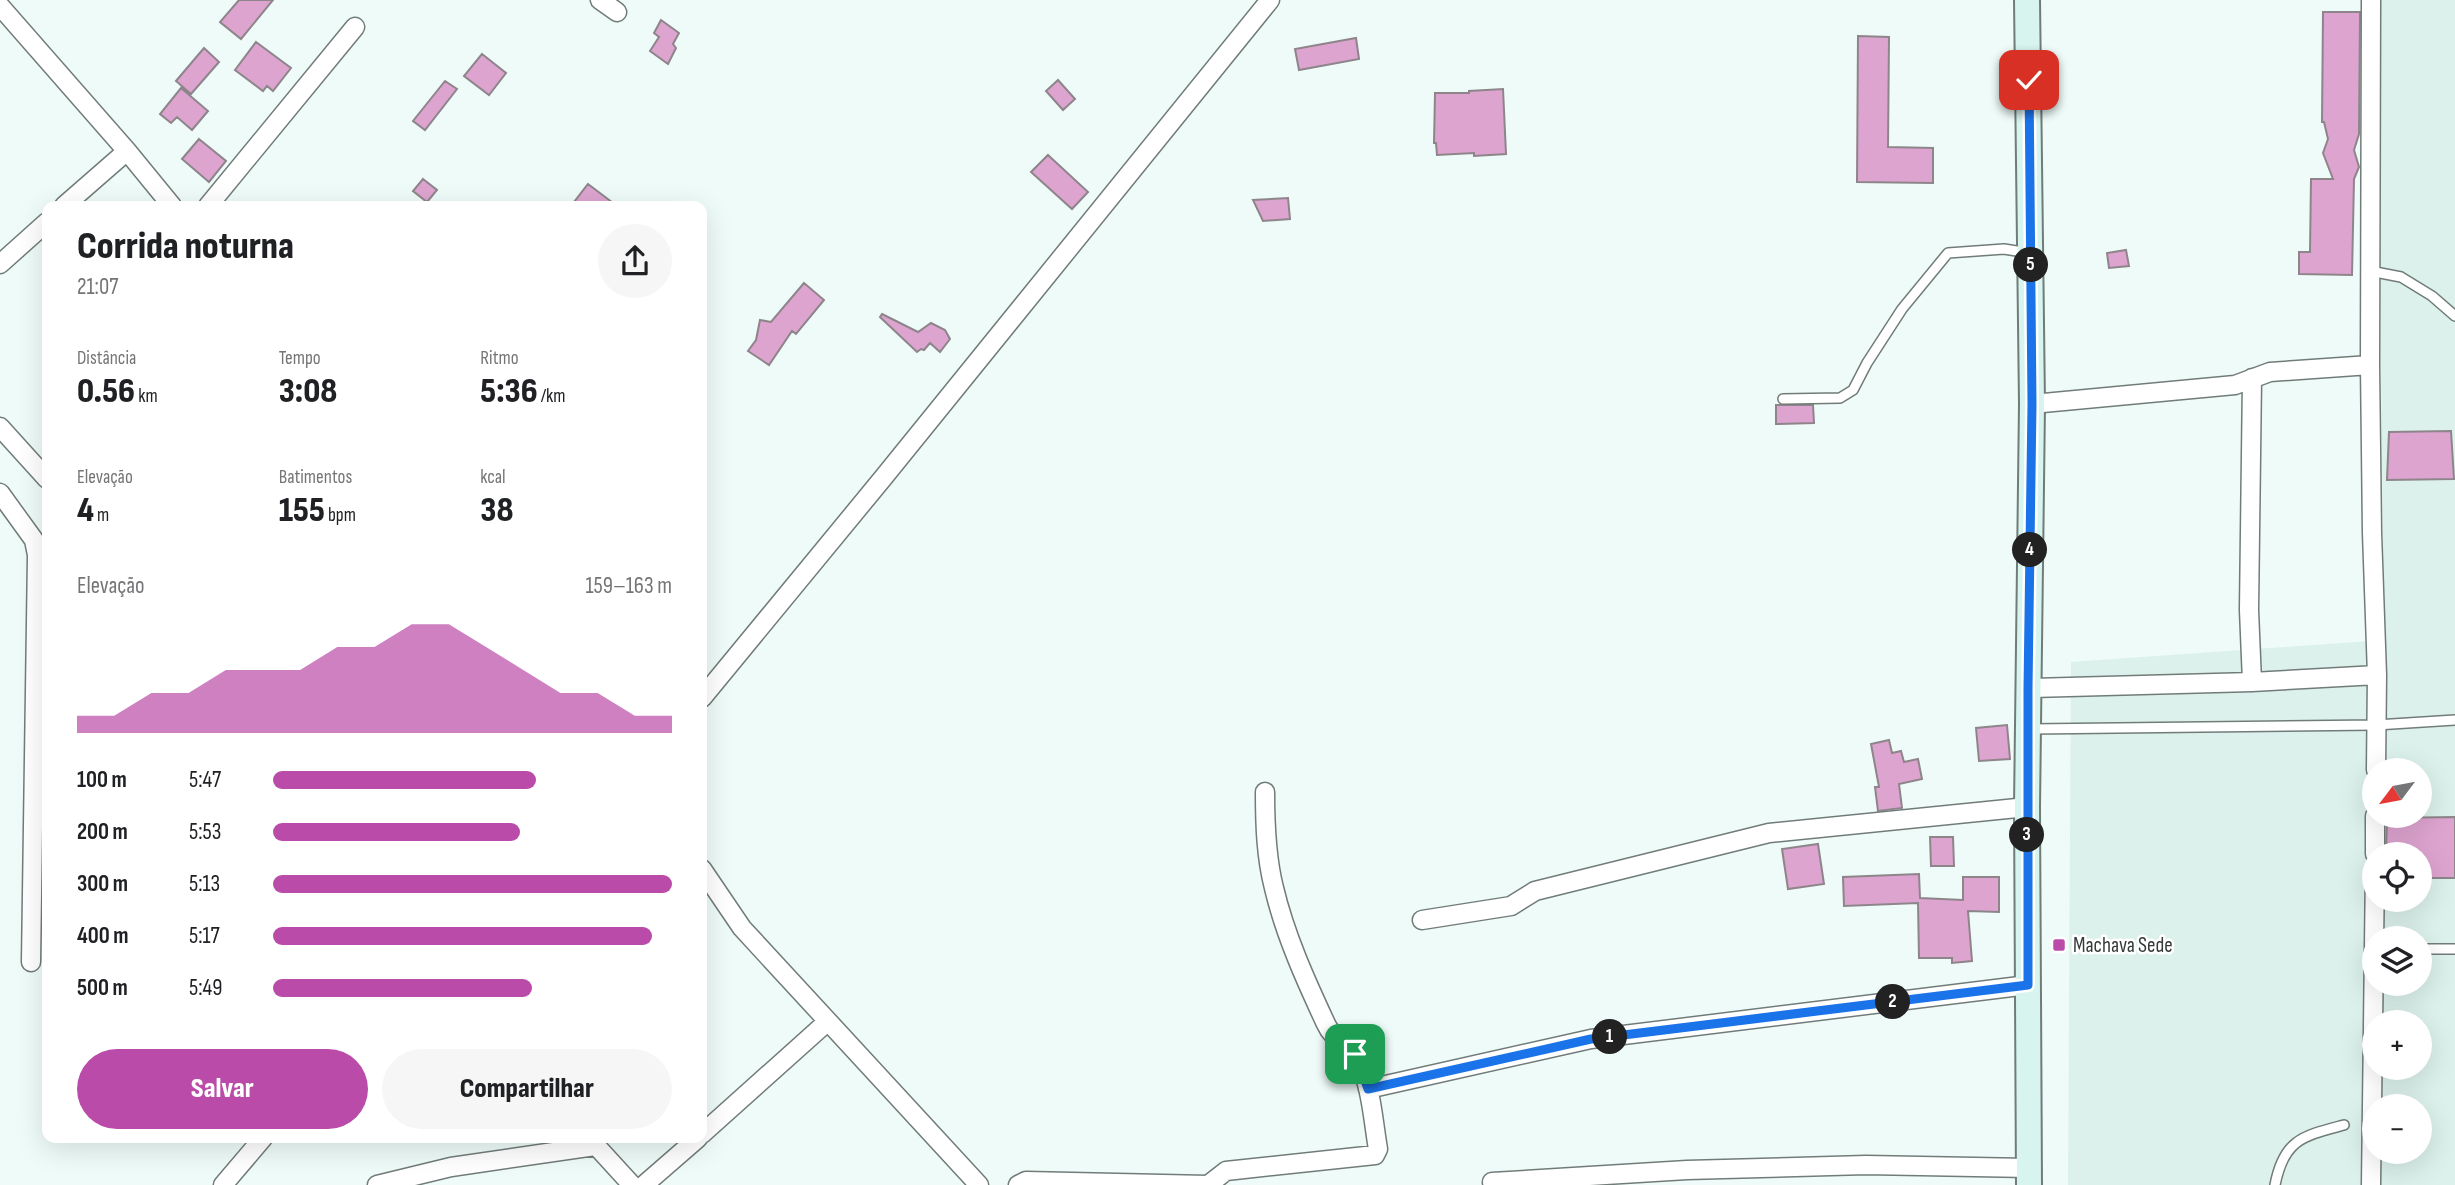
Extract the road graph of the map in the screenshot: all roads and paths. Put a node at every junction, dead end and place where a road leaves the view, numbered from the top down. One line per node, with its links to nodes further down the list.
1 (600, 0): 6 (street)
2 (1270, 0): 27 (street)
3 (2027, 0): 13 (main road)
4 (2371, 0): 15 (street)
5 (0, 6): 8 (street)
6 (617, 12)
7 (355, 27): 11 (street)
8 (127, 151): 9 (street); 10 (street)
9 (70, 201)
10 (168, 201)
11 (212, 201)
12 (42, 226): 14 (street)
13 (2031, 253): 19 (lane); 20 (main road)
14 (0, 264)
15 (2370, 271): 16 (lane); 17 (street)
16 (2455, 316)
17 (2370, 366): 18 (street); 24 (street)
18 (2252, 378): 20 (street); 25 (street)
19 (1783, 399)
20 (2032, 404): 26 (main road)
21 (0, 428): 22 (street)
22 (42, 474)
23 (0, 494): 38 (street)
24 (2377, 675): 25 (street); 29 (street)
25 (2252, 682): 26 (street)
26 (2028, 688): 30 (main road)
27 (707, 692)
28 (2455, 720): 29 (lane)
29 (2376, 725): 30 (lane); 31 (street)
30 (2028, 729): 33 (main road)
31 (2376, 758)
32 (1265, 792): 42 (street)
33 (2027, 807): 35 (street); 39 (main road)
34 (707, 876): 41 (street)
35 (1422, 920)
36 (2455, 948): 37 (lane)
37 (2432, 949)
38 (31, 962)
39 (2028, 985): 42 (street); 49 (main road)
40 (2373, 996): 59 (street)
41 (827, 1022): 44 (street); 55 (street)
42 (1368, 1089): 57 (street)
43 (2344, 1125): 58 (lane)
44 (707, 1130)
45 (259, 1143): 51 (street)
46 (586, 1143): 52 (street)
47 (593, 1143): 53 (street)
48 (692, 1143): 54 (street)
49 (2029, 1176): 50 (street)
50 (1492, 1182)
51 (223, 1185)
52 (377, 1185)
53 (632, 1185)
54 (645, 1185)
55 (979, 1185)
56 (1018, 1185): 57 (street)
57 (1208, 1185)
58 (2275, 1185)
59 (2371, 1185)

